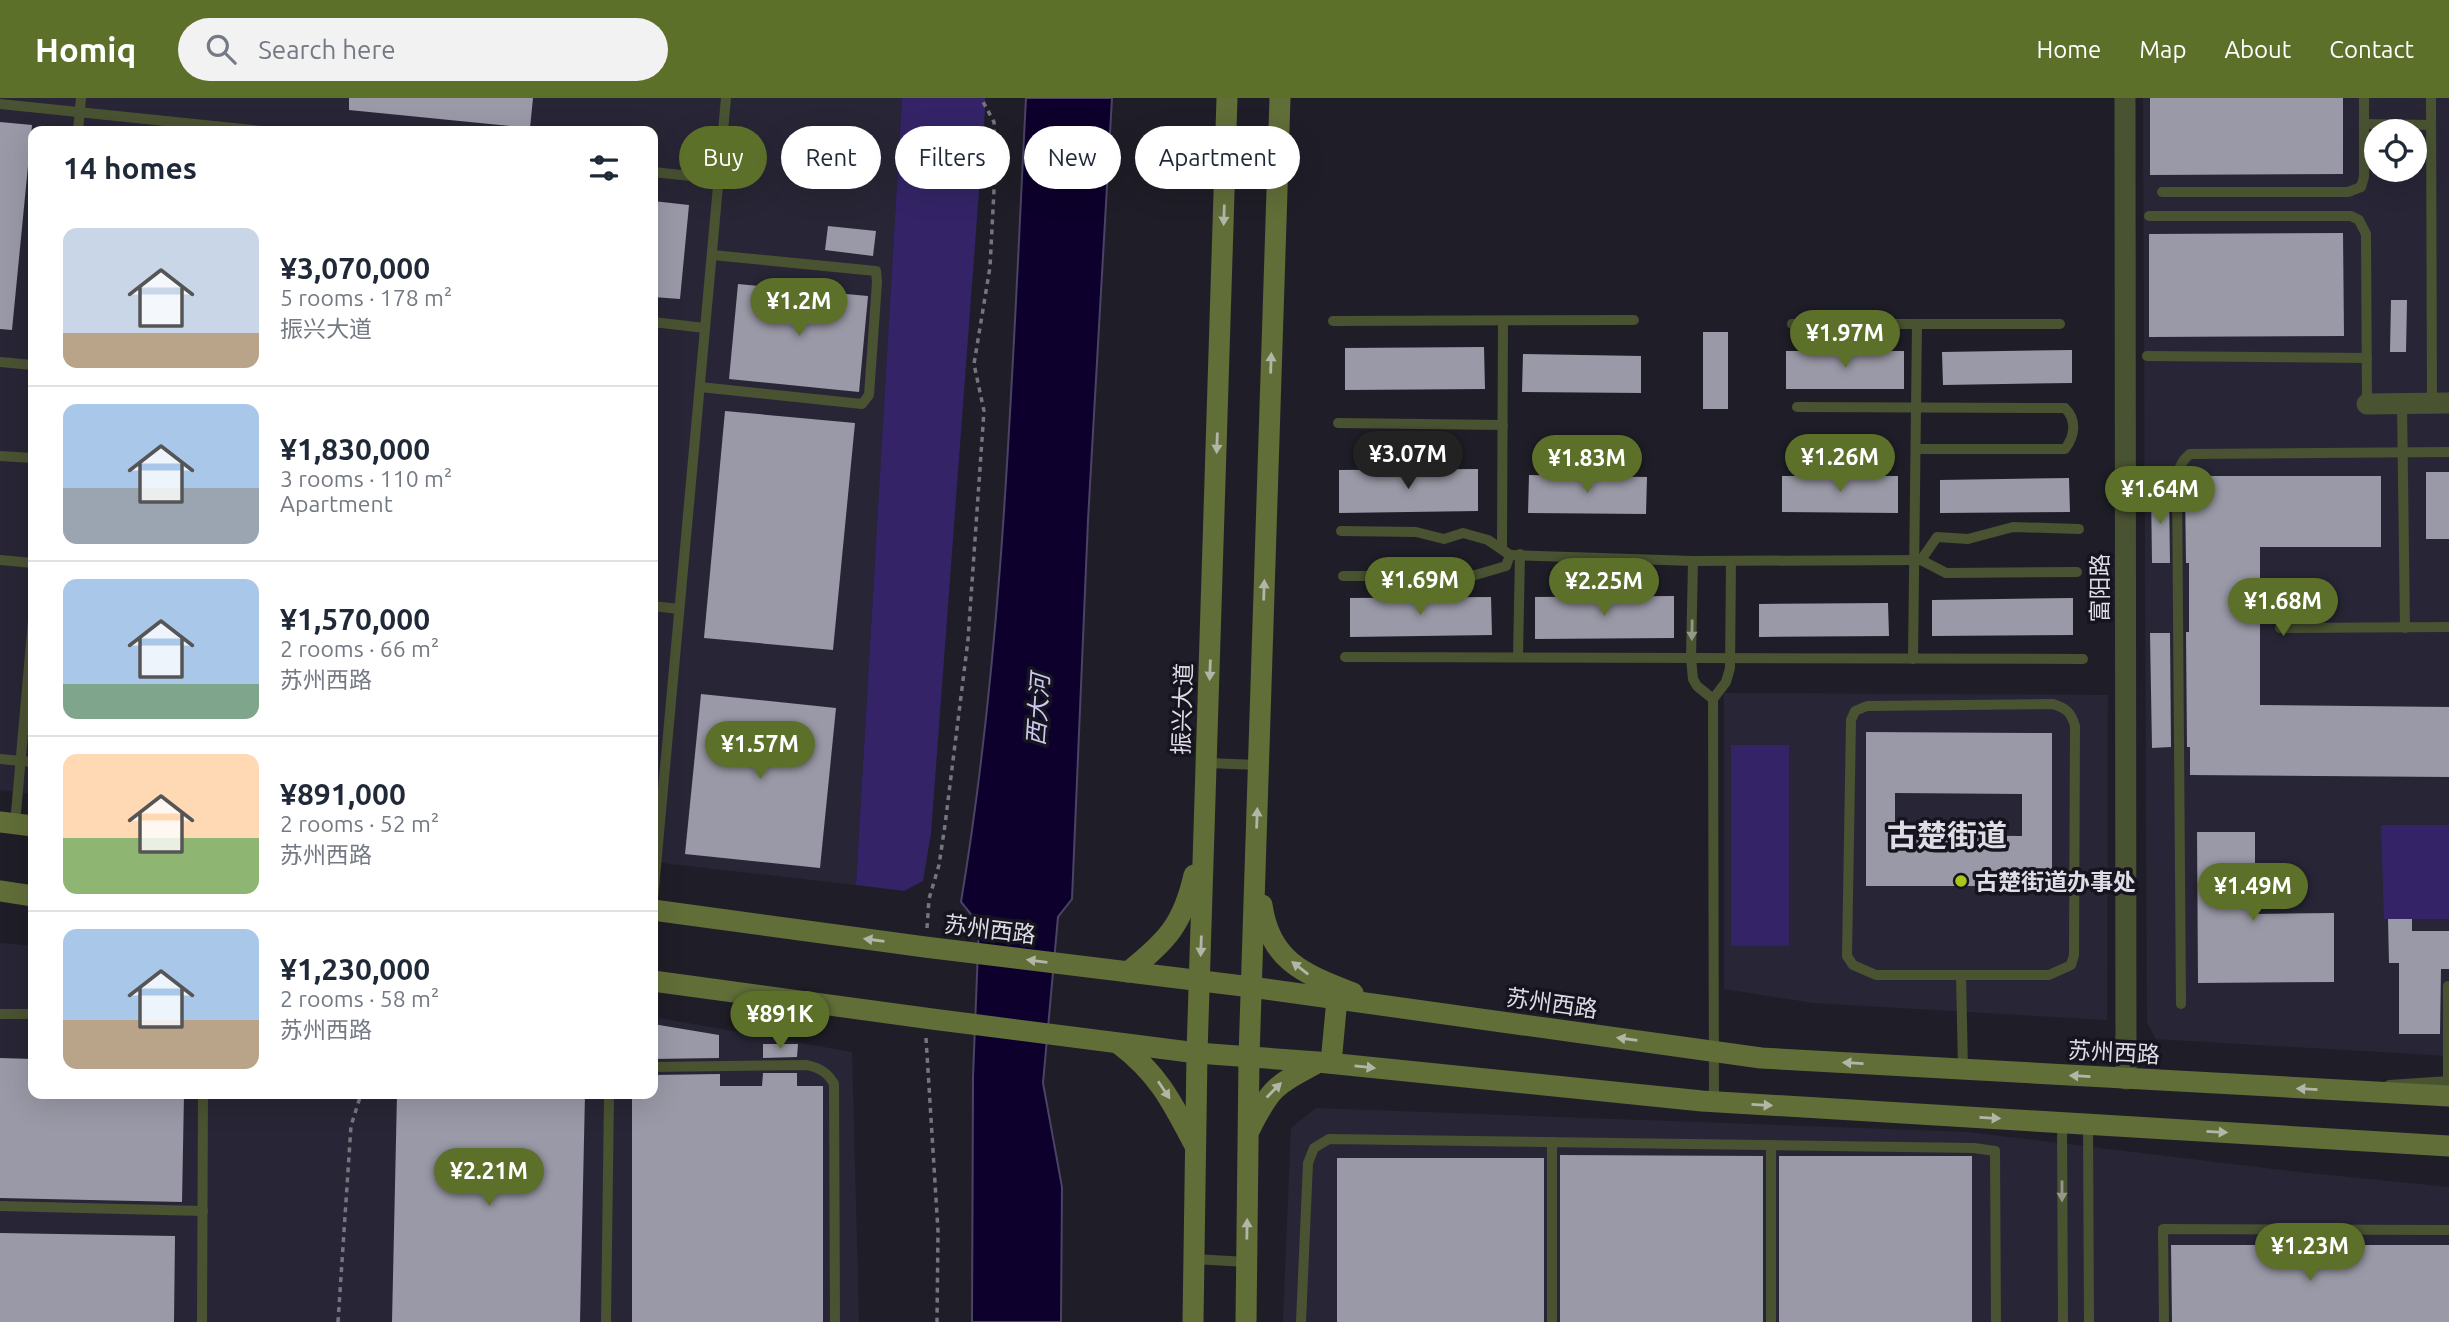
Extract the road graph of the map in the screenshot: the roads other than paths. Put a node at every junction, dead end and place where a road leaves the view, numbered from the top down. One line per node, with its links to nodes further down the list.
1 (81, 98): 9 (lane)
2 (726, 98): 15 (lane)
3 (1227, 98): 74 (main road, 振兴大道, one-way to 74)
4 (1280, 98): 75 (main road, one-way to 4)
5 (2124, 98): 101 (street, 富阳路)
6 (2364, 98): 10 (lane)
7 (2431, 98): 12 (lane)
8 (0, 104): 9 (lane)
9 (80, 112): 13 (lane); 14 (lane)
10 (2364, 119)
11 (2427, 125): 12 (lane)
12 (2431, 125): 36 (lane)
13 (79, 126)
14 (214, 126)
15 (724, 126)
16 (658, 173): 17 (lane)
17 (679, 175)
18 (2364, 177): 20 (lane)
19 (718, 189): 22 (lane)
20 (2162, 192)
21 (2149, 216): 32 (lane)
22 (712, 255): 30 (lane); 35 (lane)
23 (1503, 320): 24 (lane); 25 (lane); 42 (lane)
24 (1634, 320)
25 (1333, 321)
26 (658, 323): 30 (lane)
27 (1792, 324): 28 (lane)
28 (1917, 324): 29 (lane); 40 (lane)
29 (2060, 324)
30 (705, 328): 35 (lane)
31 (2147, 356): 32 (lane)
32 (2367, 358): 37 (lane)
33 (0, 362): 34 (lane)
34 (28, 365)
35 (700, 387): 59 (lane)
36 (2441, 403): 38 (street)
37 (2367, 404): 38 (street)
38 (2402, 404): 45 (lane)
39 (1797, 407): 40 (lane)
40 (1916, 408): 43 (lane); 43 (lane)
41 (1338, 423): 42 (lane)
42 (1503, 425): 50 (lane)
43 (1916, 449): 52 (lane)
44 (2449, 452): 45 (lane)
45 (2403, 453): 61 (lane); 90 (lane)
46 (0, 456): 47 (lane)
47 (28, 458)
48 (2079, 529): 52 (lane)
49 (1341, 531): 50 (lane)
50 (1511, 553): 53 (lane); 57 (lane); 63 (lane)
51 (0, 560): 55 (lane)
52 (1918, 560): 54 (lane); 56 (lane); 67 (lane)
53 (1693, 561): 54 (lane); 65 (lane, one-way to 65)
54 (1731, 561): 66 (lane)
55 (28, 563)
56 (2077, 572)
57 (1343, 576)
58 (658, 607): 59 (lane)
59 (679, 609): 76 (lane)
60 (2280, 628): 61 (lane)
61 (2405, 628): 62 (lane)
62 (2449, 628)
63 (1518, 656): 64 (lane); 65 (lane)
64 (1345, 657)
65 (1691, 658): 66 (lane); 70 (lane)
66 (1730, 658): 67 (lane); 70 (lane)
67 (1913, 659): 68 (lane)
68 (2083, 659)
69 (28, 674): 72 (lane)
70 (1713, 699): 95 (lane)
71 (0, 759): 72 (lane)
72 (20, 761): 73 (lane); 77 (lane)
73 (28, 762)
74 (1207, 763): 75 (lane); 78 (main road, 振兴大道)
75 (1258, 765): 79 (main road, one-way to 75)
76 (658, 807)
77 (16, 824)
78 (1205, 828): 83 (main road); 85 (main road, 振兴大道, one-way to 85)
79 (1255, 856): 88 (main road); 91 (main road, one-way to 79)
80 (0, 891): 81 (main road)
81 (28, 895)
82 (658, 911): 83 (main road, 苏州西路, one-way to 82)
83 (1128, 972): 85 (main road, 苏州西路)
84 (1961, 975): 84 (lane); 100 (lane)
85 (1200, 981): 88 (main road, 苏州西路); 96 (main road, 振兴大道)
86 (658, 982): 94 (main road)
87 (2448, 986): 102 (lane)
88 (1251, 987): 89 (main road, 苏州西路); 97 (main road)
89 (1337, 999): 91 (main road, 苏州西路); 98 (main road)
90 (2181, 1004)
91 (1384, 1006): 95 (main road, 苏州西路, one-way to 91)
92 (0, 1014): 93 (lane)
93 (28, 1014)
94 (1118, 1043): 96 (main road); 112 (main road, one-way to 112)
95 (1714, 1051): 100 (main road, 苏州西路, one-way to 95); 105 (lane)
96 (1197, 1053): 97 (main road); 112 (main road, 振兴大道)
97 (1248, 1057): 98 (main road); 108 (main road)
98 (1324, 1063): 105 (main road, one-way to 105); 108 (main road, one-way to 98)
99 (658, 1067): 120 (lane)
100 (1964, 1069): 101 (main road, 苏州西路, one-way to 100)
101 (2126, 1079): 102 (main road, 苏州西路, one-way to 101)
102 (2448, 1086)
103 (203, 1099): 114 (lane)
104 (609, 1099): 119 (lane)
105 (1714, 1102): 106 (main road, one-way to 106)
106 (2062, 1123): 107 (main road); 127 (lane, one-way to 127)
107 (2088, 1124): 111 (main road, one-way to 111); 128 (lane)
108 (1248, 1134): 117 (main road, one-way to 108)
109 (1552, 1142): 110 (lane); 123 (lane); 124 (lane)
110 (1771, 1145): 125 (lane); 126 (lane)
111 (2449, 1146)
112 (1196, 1148): 116 (main road, 振兴大道)
113 (0, 1206): 114 (lane)
114 (203, 1212): 118 (lane)
115 (2449, 1230): 129 (lane)
116 (1194, 1259): 117 (lane); 121 (main road, 振兴大道)
117 (1247, 1262): 122 (main road)
118 (202, 1322)
119 (606, 1322)
120 (835, 1322)
121 (1192, 1322)
122 (1246, 1322)
123 (1301, 1322)
124 (1552, 1322)
125 (1771, 1322)
126 (1996, 1322)
127 (2063, 1322)
128 (2089, 1322)
129 (2164, 1322)

